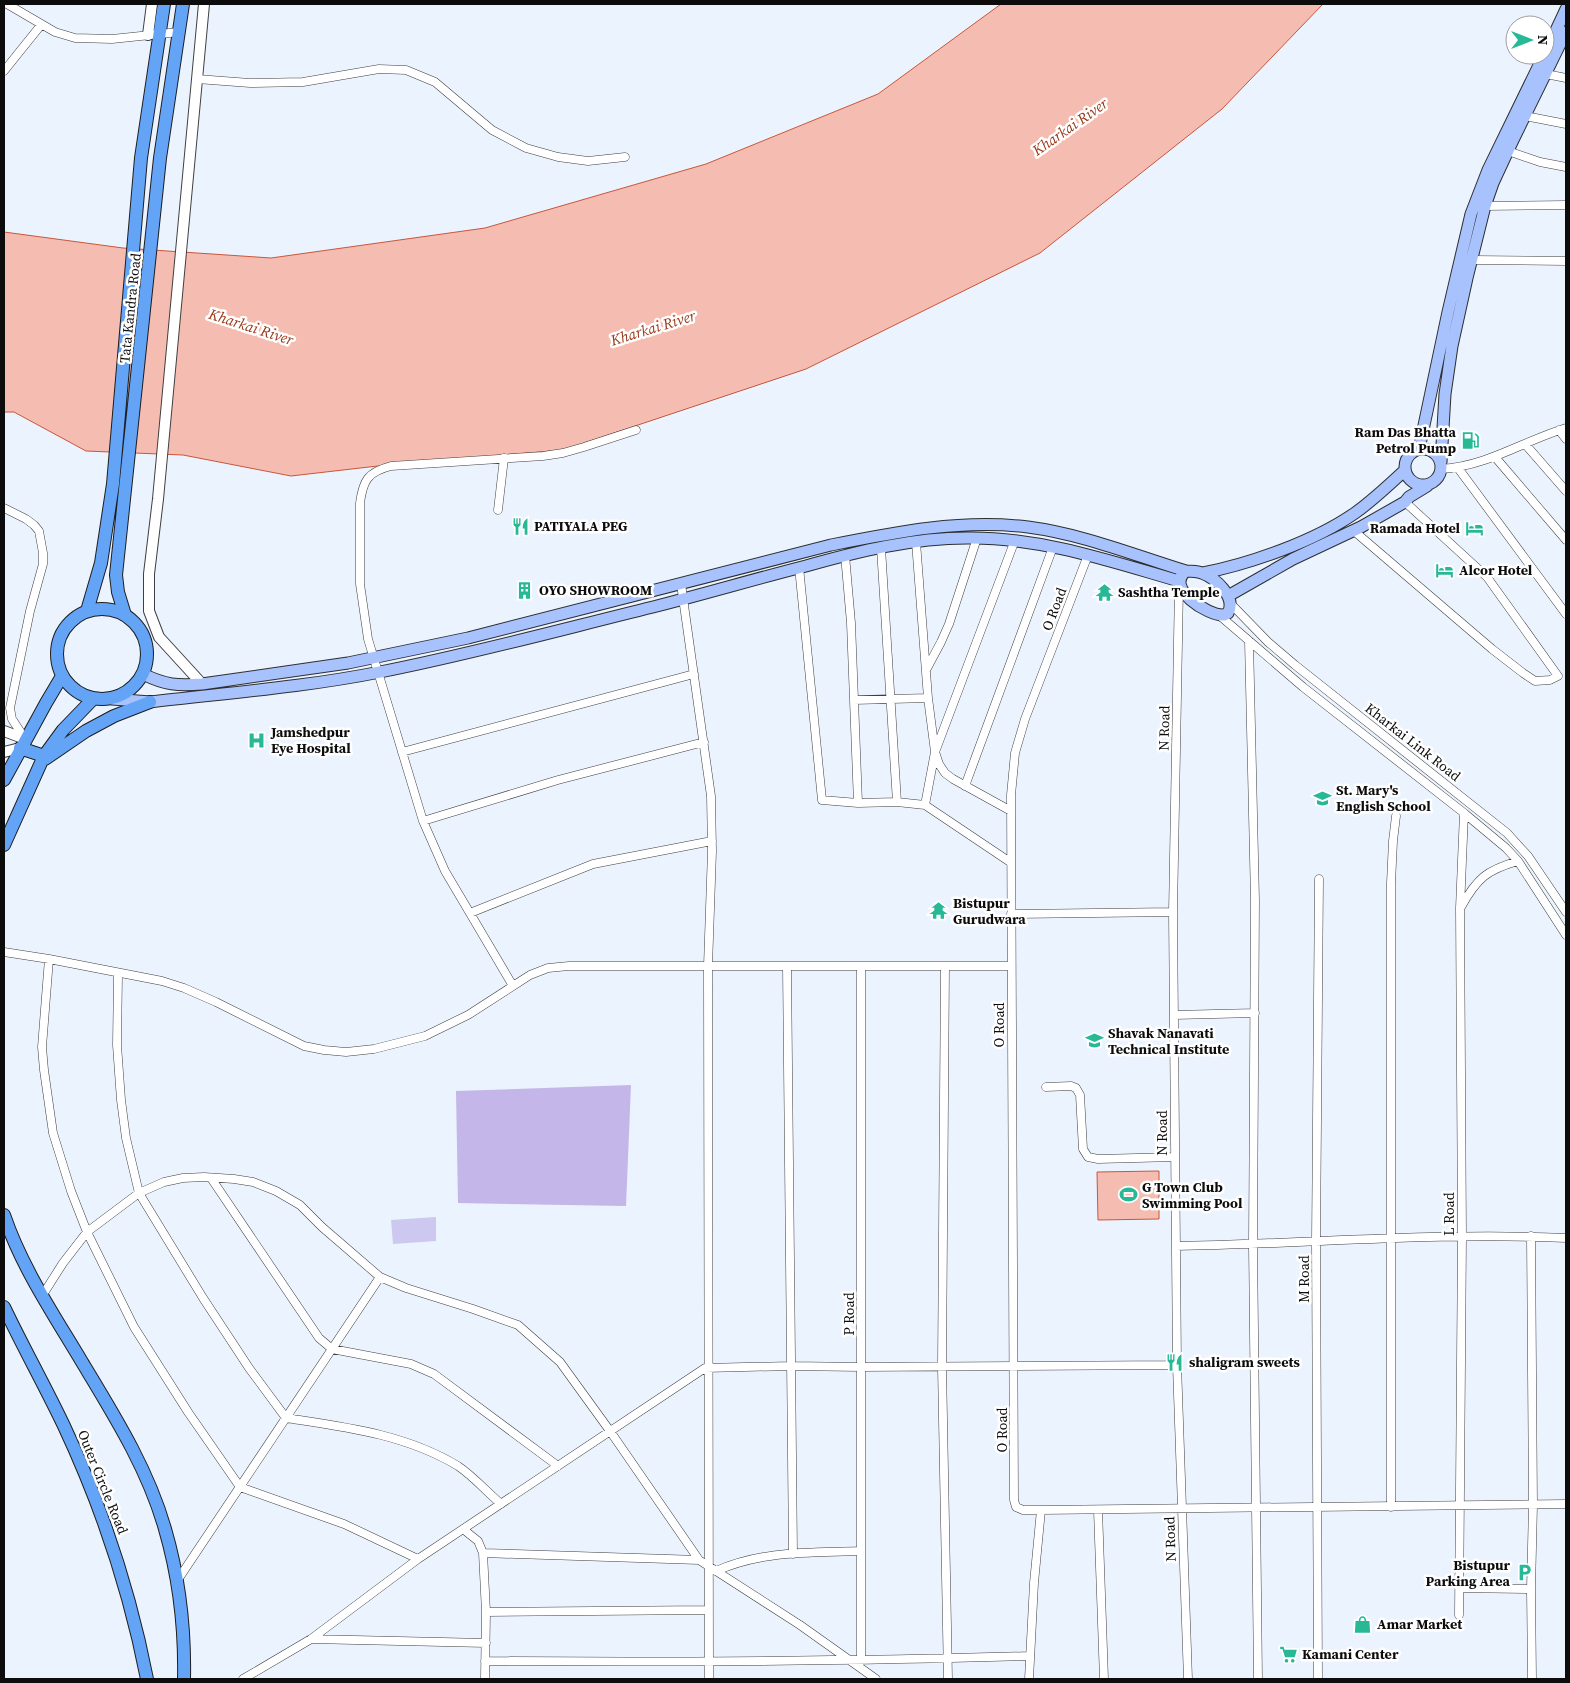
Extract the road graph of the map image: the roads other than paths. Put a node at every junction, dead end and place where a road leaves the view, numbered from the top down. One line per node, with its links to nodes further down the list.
1 (7, 4): 7 (street)
2 (152, 4): 11 (street)
3 (164, 4): 11 (main road)
4 (183, 4): 8 (main road, Tata Kandra Road)
5 (204, 4): 17 (street)
6 (1566, 9): 10 (main road)
7 (41, 25): 11 (street); 14 (street)
8 (179, 32): 11 (street); 60 (main road, Tata Kandra Road)
9 (1566, 32): 12 (main road)
10 (1555, 33)
11 (153, 35): 58 (main road)
12 (1562, 49): 15 (main road)
13 (1540, 65): 31 (main road)
14 (4, 71)
15 (1546, 74): 16 (street); 18 (main road)
16 (1566, 78)
17 (197, 79): 21 (street); 69 (street)
18 (1525, 116): 19 (street); 20 (main road)
19 (1566, 124)
20 (1508, 151): 22 (street); 23 (main road)
21 (625, 157)
22 (1566, 167)
23 (1485, 206): 24 (street); 25 (main road)
24 (1566, 206)
25 (1472, 260): 26 (street); 34 (main road)
26 (1566, 261)
27 (1563, 429): 29 (street); 30 (street)
28 (636, 430): 33 (street)
29 (1566, 438)
30 (1525, 444): 32 (street); 38 (street)
31 (1419, 449): 34 (main road); 36 (main road)
32 (1495, 457): 35 (street); 45 (street)
33 (504, 458): 41 (street); 63 (street)
34 (1441, 466): 35 (street); 37 (main road)
35 (1458, 468): 59 (street)
36 (1404, 472): 37 (main road); 53 (main road)
37 (1427, 486): 39 (main road)
38 (1566, 491)
39 (1405, 502): 42 (main road); 42 (street)
40 (4, 508): 76 (street)
41 (498, 510)
42 (1354, 531): 57 (main road)
43 (977, 538): 44 (main road); 46 (main road); 64 (street)
44 (1015, 540): 47 (main road); 82 (street)
45 (1566, 540)
46 (916, 542): 48 (main road); 64 (street)
47 (1053, 547): 50 (main road); 85 (street)
48 (881, 548): 49 (main road); 73 (street)
49 (845, 555): 51 (main road); 74 (street)
50 (1088, 555): 55 (main road); 89 (street, O Road)
51 (799, 568): 56 (main road); 87 (street)
52 (1186, 571): 53 (main road); 54 (main road); 55 (main road)
53 (1203, 573): 57 (main road)
54 (680, 584): 56 (street); 63 (main road)
55 (1179, 584): 61 (main road); 99 (street, N Road)
56 (684, 600): 65 (main road); 67 (street)
57 (1230, 600): 61 (main road); 100 (street, Kharkai Link Road)
58 (87, 611): 60 (main road); 68 (main road)
59 (1566, 614)
60 (125, 615): 66 (main road)
61 (1219, 616): 62 (street)
62 (1249, 641): 90 (street); 113 (street)
63 (375, 658): 65 (street); 69 (main road)
64 (926, 670): 70 (street)
65 (378, 672): 75 (main road); 81 (street)
66 (143, 674): 69 (main road); 72 (main road)
67 (694, 674): 78 (street); 81 (street)
68 (62, 676): 71 (main road); 79 (main road)
69 (202, 684)
70 (928, 698): 73 (street); 82 (street)
71 (93, 699): 72 (main road); 83 (main road)
72 (112, 699): 75 (main road)
73 (891, 699): 74 (street); 86 (street)
74 (854, 700): 87 (street)
75 (150, 702): 83 (main road)
76 (8, 717): 79 (street)
77 (4, 731): 79 (street)
78 (704, 742): 92 (street); 93 (street)
79 (23, 744): 80 (street); 83 (main road); 84 (main road)
80 (4, 752)
81 (402, 752): 92 (street)
82 (935, 752): 85 (street); 88 (street)
83 (42, 759): 94 (main road)
84 (4, 780)
85 (965, 786): 89 (street)
86 (897, 802): 87 (street); 88 (street)
87 (858, 803)
88 (925, 805): 96 (street)
89 (1011, 811): 96 (street, O Road)
90 (1464, 813): 95 (street); 98 (street, L Road)
91 (1396, 816): 123 (street)
92 (423, 821): 101 (street)
93 (712, 841): 101 (street); 106 (street)
94 (4, 844)
95 (1518, 861): 98 (street); 103 (street)
96 (1010, 862): 102 (street, O Road)
97 (1319, 879): 125 (street, M Road)
98 (1460, 908): 121 (street, L Road)
99 (1173, 912): 102 (street); 114 (street, N Road)
100 (1566, 912)
101 (470, 913): 112 (street)
102 (1011, 914): 109 (street, O Road)
103 (1566, 936)
104 (4, 952): 105 (street)
105 (48, 959): 111 (street); 120 (street)
106 (708, 966): 110 (street); 112 (street); 137 (street)
107 (861, 966): 108 (street); 110 (street); 135 (street, P Road)
108 (945, 966): 109 (street); 136 (street)
109 (1011, 966): 134 (street, O Road)
110 (787, 967): 133 (street)
111 (118, 974): 112 (street); 118 (street)
112 (513, 986)
113 (1254, 1012): 114 (street); 126 (street)
114 (1174, 1015): 116 (street, N Road)
115 (1046, 1087): 116 (street)
116 (1175, 1157): 127 (street, N Road)
117 (211, 1178): 118 (street); 128 (street); 131 (street)
118 (139, 1193): 120 (street); 138 (street)
119 (4, 1215): 129 (main road)
120 (87, 1232): 129 (street); 141 (street)
121 (1462, 1236): 122 (street); 123 (street); 145 (street, L Road)
122 (1531, 1236): 124 (street); 144 (street)
123 (1392, 1237): 125 (street); 146 (street)
124 (1566, 1238)
125 (1316, 1242): 126 (street); 147 (street, M Road)
126 (1253, 1245): 127 (street); 149 (street)
127 (1176, 1246): 132 (street, N Road)
128 (380, 1277): 131 (street); 139 (street)
129 (42, 1296): 160 (main road)
130 (4, 1307): 174 (main road, Outer Circle Road)
131 (332, 1349): 138 (street); 140 (street)
132 (1177, 1365): 134 (street); 148 (street, N Road)
133 (790, 1366): 135 (street); 137 (street); 155 (street)
134 (1014, 1366): 136 (street); 150 (street, O Road)
135 (862, 1367): 136 (street); 153 (street, P Road)
136 (942, 1367): 169 (street)
137 (708, 1368): 139 (street); 158 (street)
138 (286, 1418): 141 (street); 142 (street)
139 (610, 1431): 140 (street); 157 (street)
140 (558, 1466): 142 (street)
141 (240, 1487): 156 (street); 160 (street)
142 (501, 1504): 152 (street)
143 (1566, 1504): 144 (street)
144 (1533, 1505): 145 (street); 162 (street)
145 (1459, 1506): 146 (street); 161 (street, L Road)
146 (1391, 1507): 147 (street)
147 (1316, 1508): 149 (street); 185 (street, M Road)
148 (1182, 1509): 149 (street); 151 (street); 183 (street, N Road)
149 (1257, 1509): 184 (street)
150 (1041, 1510): 151 (street); 168 (street)
151 (1098, 1510): 182 (street)
152 (463, 1529): 154 (street); 156 (street)
153 (862, 1551): 155 (street); 172 (street, P Road)
154 (483, 1553): 157 (street); 164 (street)
155 (793, 1554): 159 (street)
156 (418, 1559): 166 (street)
157 (699, 1560): 158 (street)
158 (708, 1566): 159 (street); 163 (street)
159 (716, 1571): 171 (street)
160 (177, 1582): 175 (main road)
161 (1460, 1588): 162 (street); 165 (street, L Road)
162 (1531, 1589): 186 (street)
163 (708, 1610): 164 (street); 173 (street)
164 (486, 1612): 167 (street)
165 (1459, 1616)
166 (311, 1639): 167 (street); 176 (street)
167 (486, 1643): 170 (street)
168 (1029, 1656): 169 (street); 181 (street)
169 (948, 1659): 172 (street); 180 (street)
170 (485, 1661): 173 (street); 177 (street)
171 (849, 1661): 172 (street); 173 (street); 179 (street)
172 (862, 1661)
173 (709, 1662): 178 (street)
174 (147, 1679)
175 (184, 1679)
176 (243, 1679)
177 (485, 1679)
178 (709, 1679)
179 (876, 1679)
180 (948, 1679)
181 (1028, 1679)
182 (1104, 1679)
183 (1188, 1679)
184 (1258, 1679)
185 (1318, 1679)
186 (1532, 1679)

